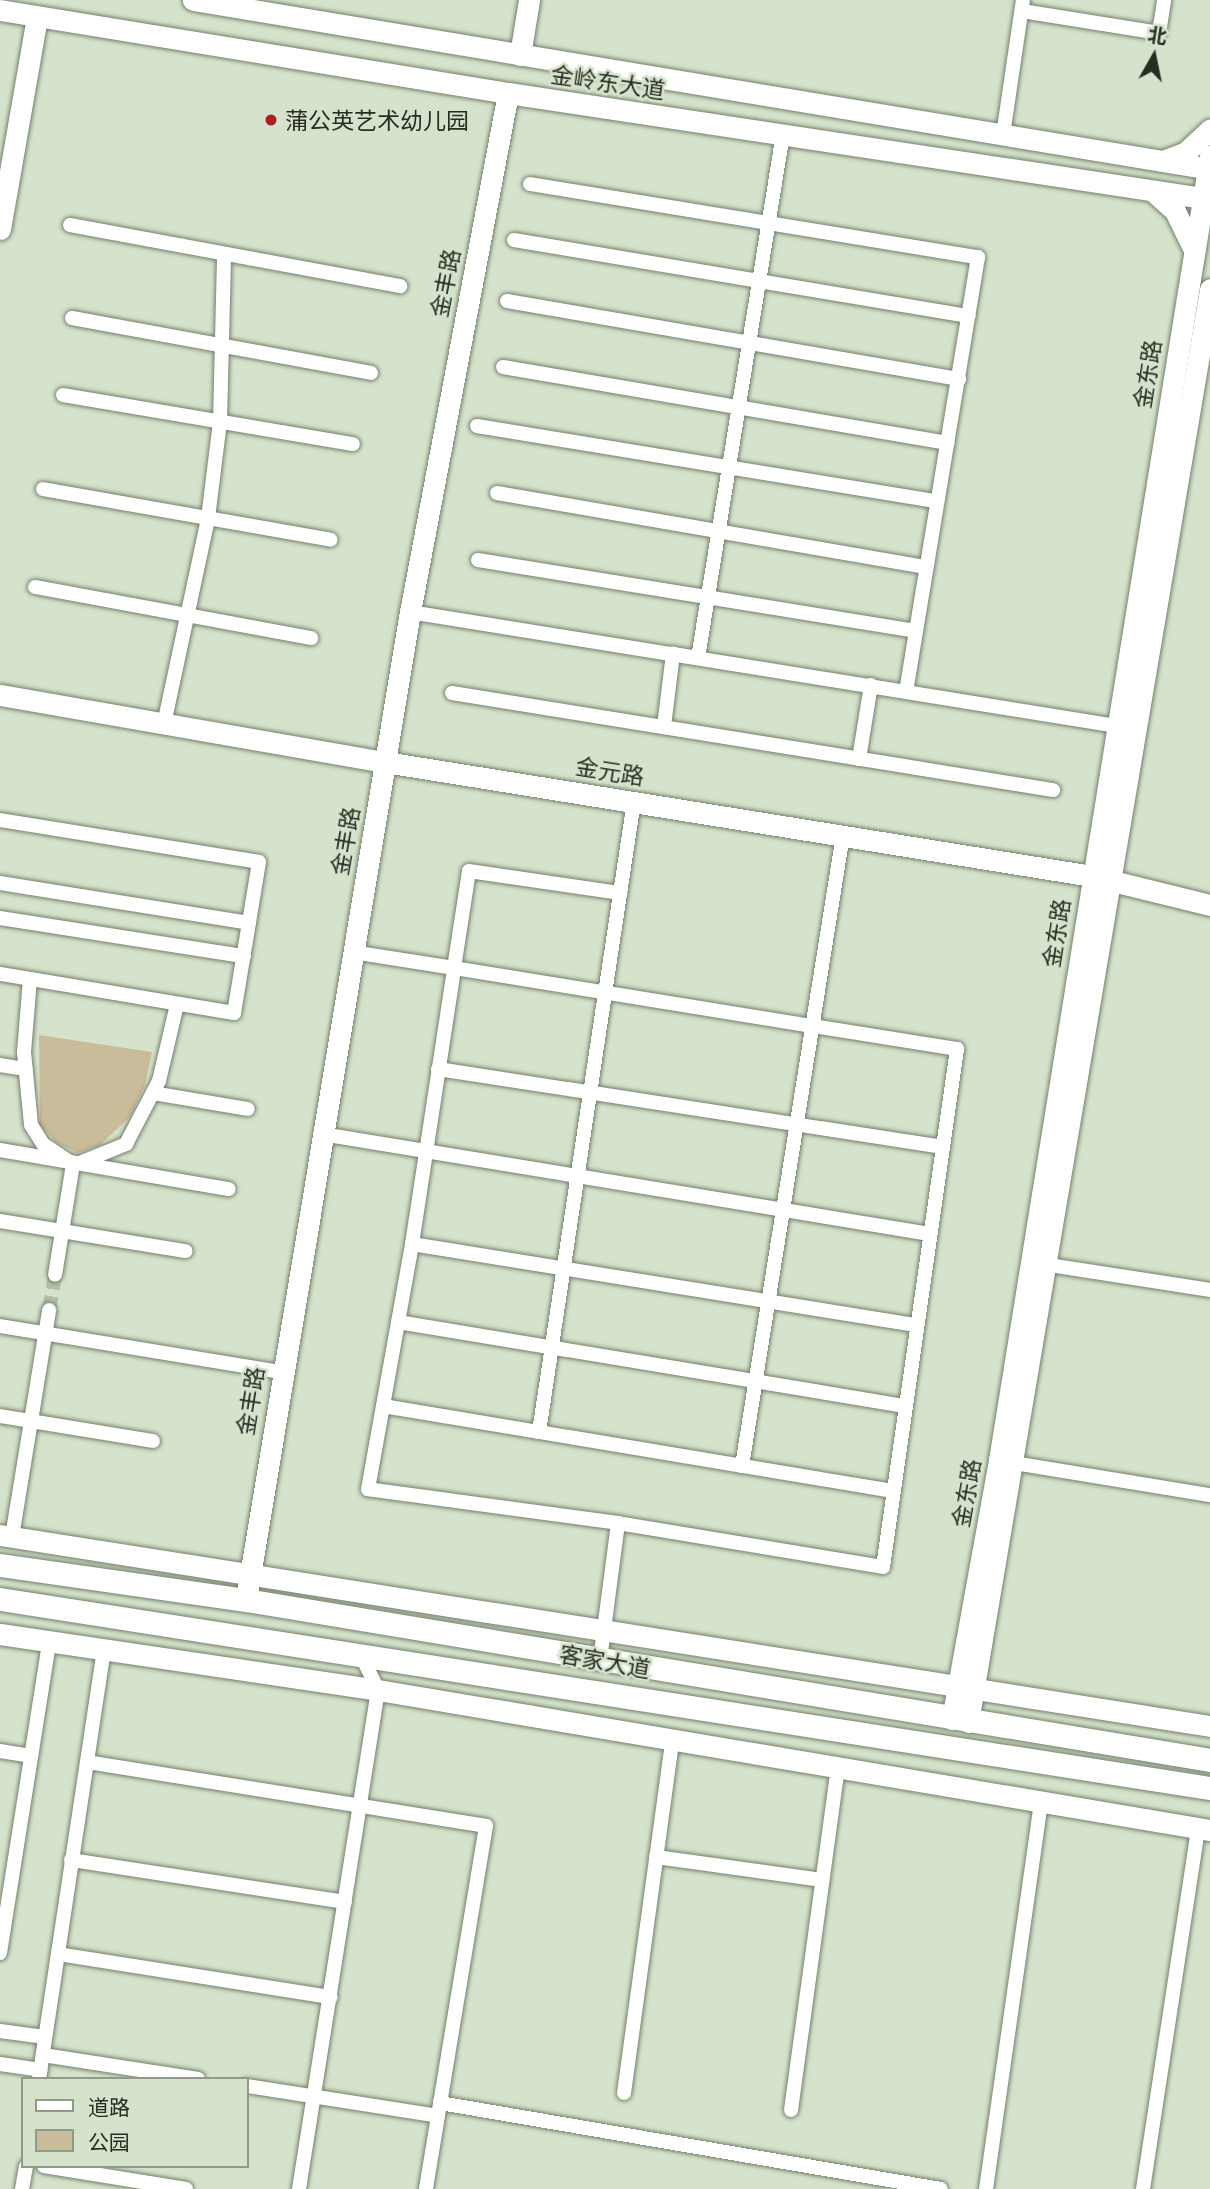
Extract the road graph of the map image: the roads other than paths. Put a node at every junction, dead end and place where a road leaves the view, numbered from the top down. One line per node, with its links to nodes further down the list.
1 (193, 0): 7 (street, 金岭东大道)
2 (529, 0): 7 (street)
3 (1164, 0): 4 (street)
4 (1023, 5): 11 (street)
5 (0, 10): 6 (street, 金岭东大道)
6 (37, 17): 8 (street, 金岭东大道); 19 (street)
7 (520, 55): 11 (street, 金岭东大道)
8 (508, 93): 10 (street, 金岭东大道); 51 (street, 金丰路)
9 (1210, 130): 12 (street)
10 (783, 134): 15 (street, 金岭东大道); 17 (street)
11 (1003, 135): 12 (street, 金岭东大道)
12 (1161, 161): 13 (street, 金岭东大道)
13 (1209, 164): 16 (street, 金东路)
14 (530, 184): 17 (street)
15 (1152, 191): 16 (street, 金岭东大道); 21 (street)
16 (1206, 199): 21 (street, 金东路)
17 (768, 222): 23 (street); 27 (street)
18 (70, 225): 22 (street)
19 (0, 229)
20 (514, 240): 23 (street)
21 (1194, 250): 63 (street, 金东路)
22 (224, 255): 24 (street); 30 (street)
23 (758, 283): 27 (street); 29 (street)
24 (400, 286)
25 (1210, 289): 70 (street, 金东路)
26 (507, 301): 29 (street)
27 (969, 316): 33 (street)
28 (72, 318): 30 (street)
29 (748, 345): 33 (street); 35 (street)
30 (223, 346): 32 (street); 36 (street)
31 (503, 368): 35 (street)
32 (370, 373)
33 (959, 379): 38 (street)
34 (63, 395): 36 (street)
35 (738, 409): 38 (street); 40 (street)
36 (220, 422): 39 (street); 44 (street)
37 (477, 426): 40 (street)
38 (947, 443): 43 (street)
39 (353, 444)
40 (728, 470): 43 (street); 45 (street)
41 (43, 489): 44 (street)
42 (497, 493): 45 (street)
43 (937, 501): 48 (street)
44 (208, 518): 46 (street); 52 (street)
45 (718, 532): 48 (street); 50 (street)
46 (331, 540)
47 (478, 560): 50 (street)
48 (925, 568): 53 (street)
49 (35, 587): 52 (street)
50 (708, 595): 53 (street); 56 (street)
51 (410, 612): 55 (street); 65 (street, 金丰路)
52 (188, 615): 54 (street); 61 (street)
53 (915, 631): 58 (street)
54 (311, 638)
55 (673, 654): 56 (street); 62 (street)
56 (698, 657): 57 (street)
57 (871, 685): 58 (street); 64 (street)
58 (905, 691): 63 (street)
59 (452, 693): 62 (street)
60 (0, 695): 61 (street, 金元路)
61 (164, 724): 65 (street, 金元路)
62 (664, 726): 64 (street)
63 (1116, 726): 70 (street, 金东路)
64 (859, 759): 66 (street)
65 (385, 762): 67 (street, 金元路); 76 (street, 金丰路)
66 (1053, 790)
67 (634, 801): 69 (street, 金元路); 72 (street)
68 (0, 820): 75 (street)
69 (843, 835): 70 (street, 金元路); 83 (street)
70 (1101, 878): 73 (street, 金元路); 104 (street, 金东路); 139 (street, 金东路)
71 (0, 883): 75 (street)
72 (620, 893): 78 (street); 81 (street)
73 (1210, 905)
74 (0, 918): 77 (street)
75 (249, 923): 77 (street)
76 (352, 952): 78 (street); 91 (street, 金丰路)
77 (244, 956): 82 (street)
78 (454, 968): 81 (street); 86 (street)
79 (0, 974): 80 (street)
80 (30, 979): 82 (street); 85 (street)
81 (605, 992): 83 (street); 88 (street)
82 (177, 1004): 87 (street)
83 (813, 1026): 90 (street); 92 (street)
84 (0, 1065): 85 (street)
85 (26, 1069): 95 (street)
86 (438, 1069): 88 (street); 94 (street)
87 (153, 1093): 89 (street); 95 (street)
88 (590, 1093): 90 (street); 96 (street)
89 (248, 1109)
90 (797, 1125): 92 (street); 98 (street)
91 (322, 1134): 94 (street); 115 (street, 金丰路)
92 (943, 1147): 101 (street)
93 (0, 1150): 95 (street)
94 (426, 1152): 96 (street); 102 (street)
95 (73, 1164): 97 (street); 100 (street)
96 (578, 1177): 98 (street); 105 (street)
97 (229, 1189)
98 (783, 1210): 101 (street); 108 (street)
99 (0, 1221): 100 (street)
100 (63, 1231): 103 (street); 106 (street)
101 (930, 1234): 111 (street)
102 (412, 1244): 105 (street); 110 (street)
103 (186, 1251)
104 (1049, 1265): 107 (street); 123 (street, 金东路)
105 (564, 1269): 108 (street); 114 (street)
106 (55, 1275)
107 (1210, 1290)
108 (769, 1301): 111 (street); 116 (street)
109 (49, 1310): 113 (street)
110 (398, 1322): 114 (street); 117 (street)
111 (915, 1325): 118 (street)
112 (0, 1326): 113 (street)
113 (44, 1333): 115 (street); 120 (street)
114 (552, 1348): 116 (street); 121 (street)
115 (282, 1372): 130 (street, 金丰路)
116 (756, 1382): 118 (street); 124 (street)
117 (383, 1406): 121 (street); 127 (street)
118 (905, 1406): 125 (street)
119 (0, 1416): 120 (street)
120 (30, 1421): 122 (street); 128 (street)
121 (539, 1432): 124 (street)
122 (153, 1441)
123 (1014, 1463): 126 (street); 139 (street, 金东路)
124 (743, 1466): 125 (street)
125 (893, 1491): 127 (street)
126 (1210, 1495)
127 (618, 1523): 133 (street)
128 (6, 1536): 130 (street)
129 (0, 1565): 132 (main road, 客家大道)
130 (248, 1575): 132 (street, 金丰路); 133 (street)
131 (0, 1598): 137 (main road, 客家大道)
132 (246, 1600): 138 (main road, 客家大道)
133 (604, 1631): 138 (street); 139 (street)
134 (0, 1634): 135 (street)
135 (49, 1642): 136 (street); 145 (street)
136 (104, 1647): 140 (street); 147 (street)
137 (360, 1653): 140 (street); 149 (main road, 客家大道)
138 (600, 1660): 141 (main road, 客家大道)
139 (967, 1688): 141 (street, 金东路); 142 (street)
140 (378, 1690): 143 (street); 151 (street)
141 (960, 1720): 146 (main road, 客家大道)
142 (1210, 1726)
143 (672, 1741): 148 (street); 155 (street)
144 (0, 1751): 145 (street)
145 (31, 1756): 154 (street)
146 (1210, 1760)
147 (87, 1762): 151 (street); 156 (street)
148 (838, 1769): 150 (street); 157 (street)
149 (1210, 1788)
150 (1041, 1803): 152 (street); 180 (street)
151 (359, 1805): 158 (street); 171 (street)
152 (1204, 1829): 181 (street)
153 (0, 1852): 154 (street)
154 (16, 1854): 159 (street)
155 (656, 1857): 157 (street); 169 (street)
156 (71, 1860): 158 (street); 161 (street)
157 (822, 1880): 172 (street)
158 (345, 1902): 162 (street)
159 (0, 1947): 160 (street)
160 (0, 1954)
161 (58, 1954): 162 (street); 164 (street)
162 (331, 1997): 170 (street)
163 (0, 2031): 164 (street)
164 (46, 2037): 166 (street)
165 (0, 2064): 166 (street)
166 (41, 2068): 167 (street)
167 (169, 2077)
168 (248, 2086): 170 (street)
169 (624, 2093)
170 (316, 2097): 171 (street); 177 (street)
171 (439, 2110): 178 (street); 179 (street)
172 (791, 2110)
173 (26, 2168): 175 (street)
174 (56, 2168): 176 (street)
175 (22, 2189)
176 (186, 2189)
177 (299, 2189)
178 (426, 2189)
179 (941, 2189)
180 (986, 2189)
181 (1143, 2189)

